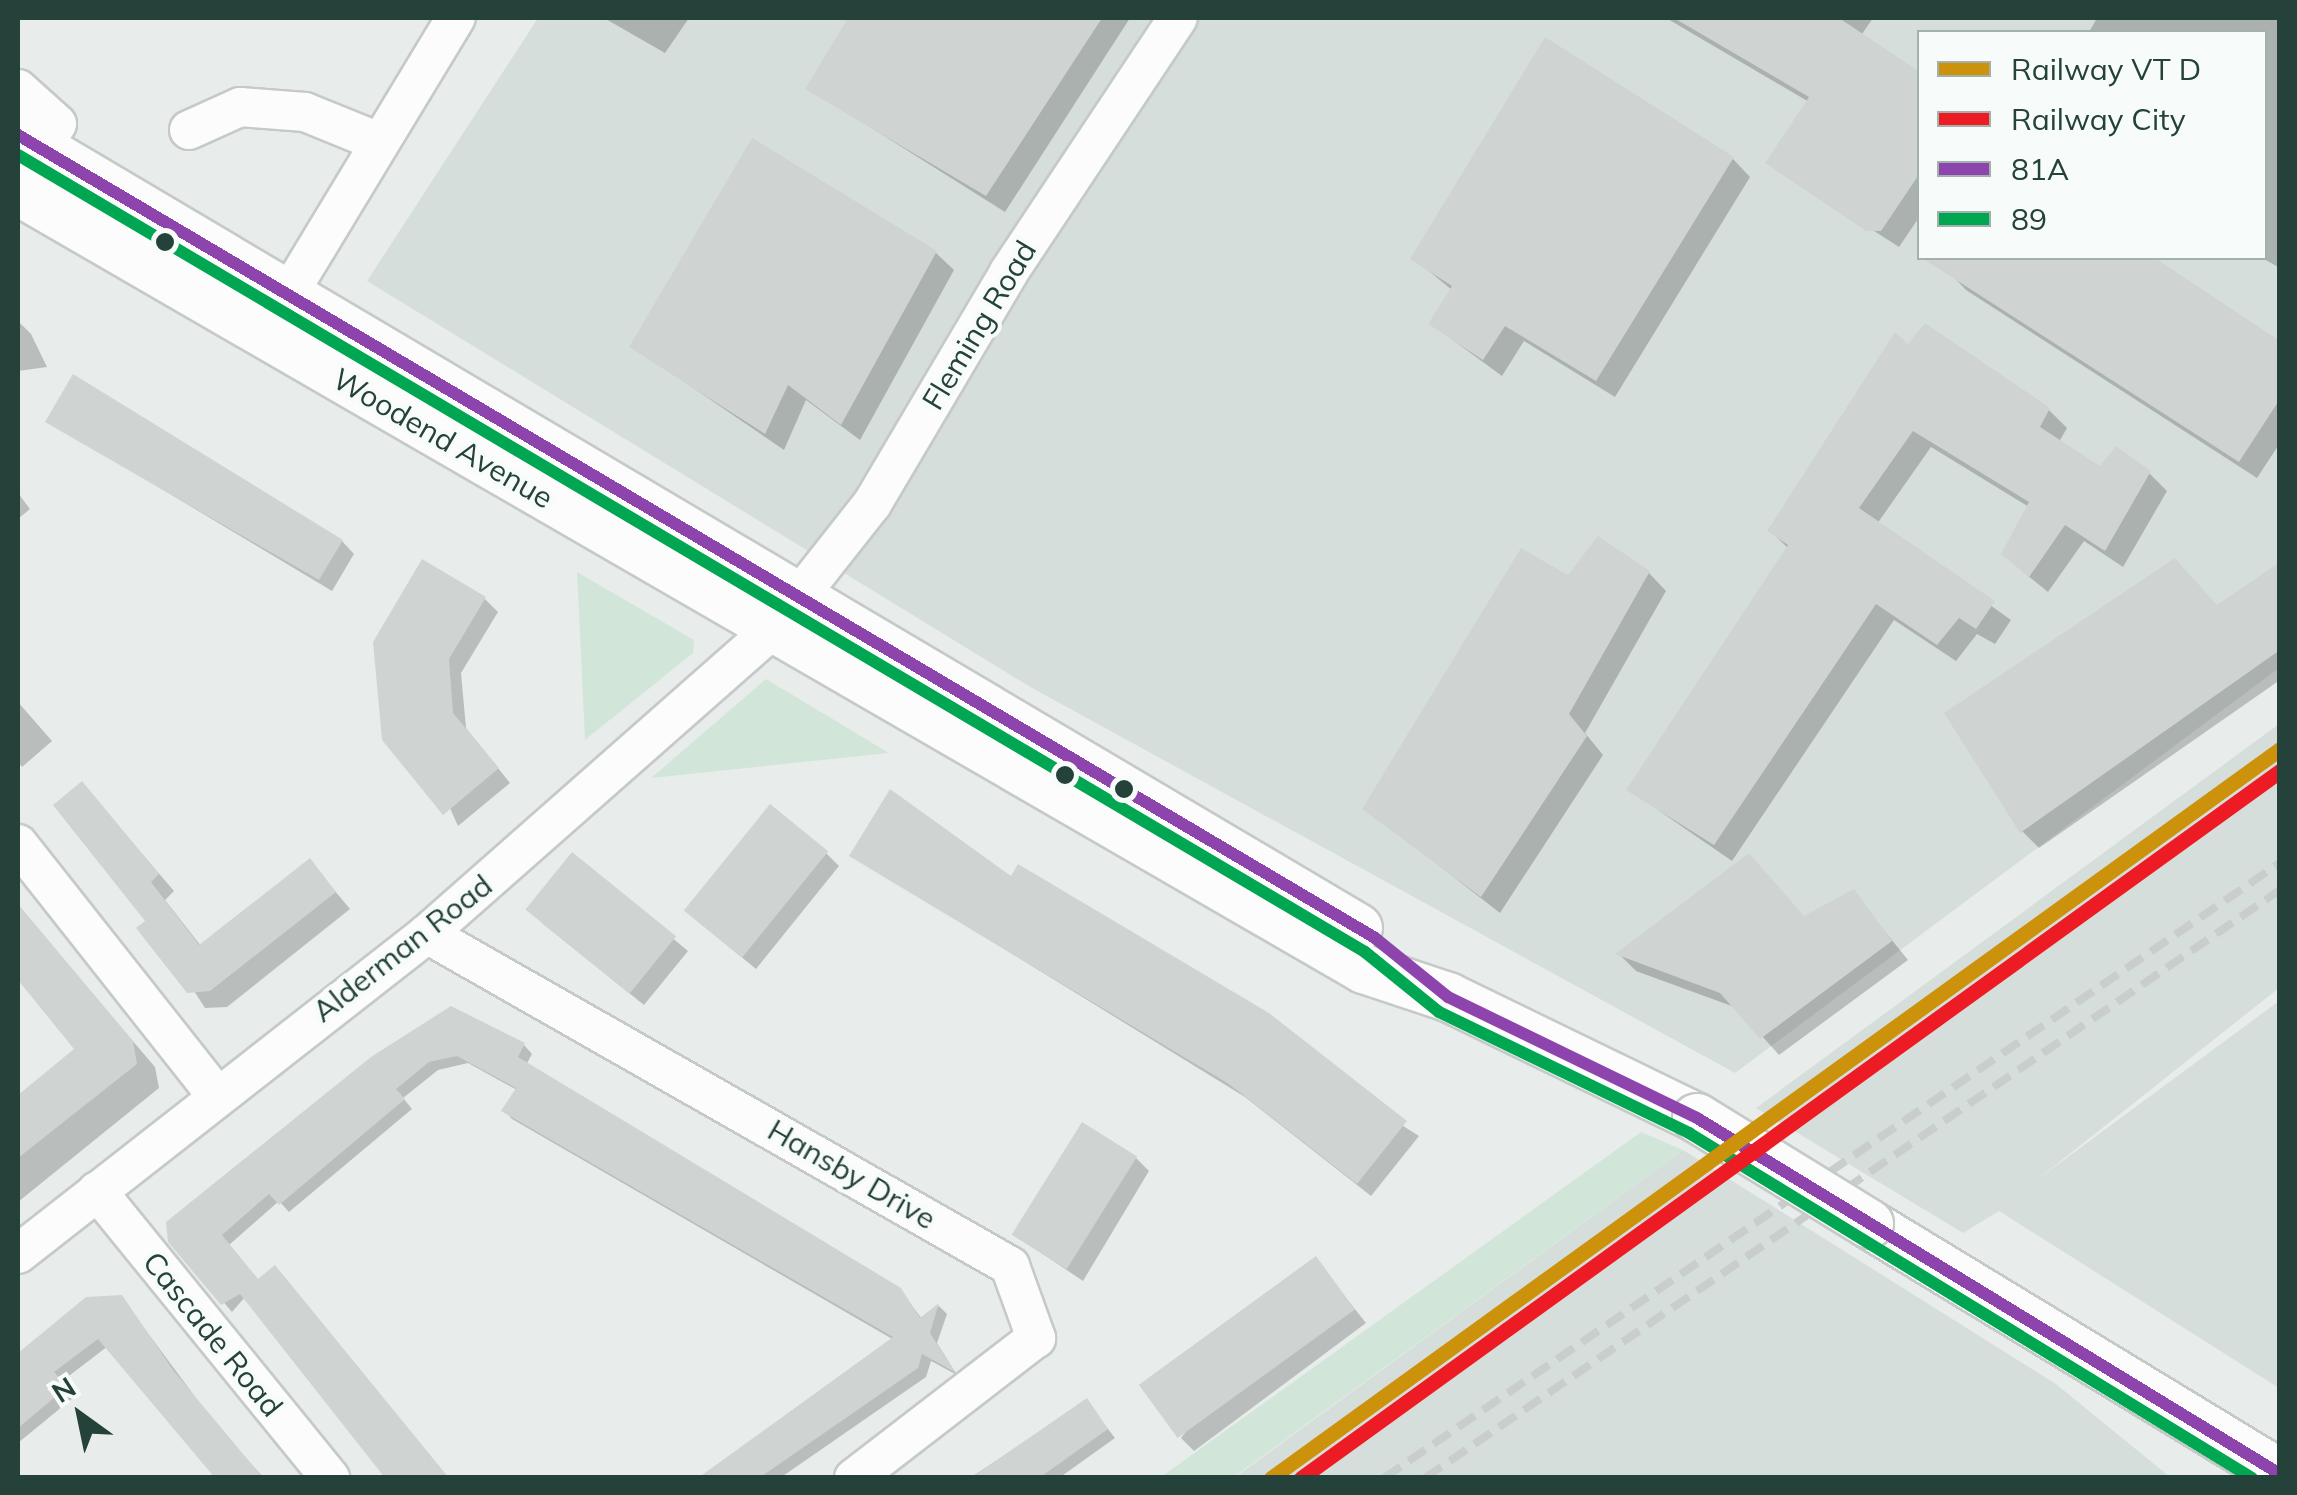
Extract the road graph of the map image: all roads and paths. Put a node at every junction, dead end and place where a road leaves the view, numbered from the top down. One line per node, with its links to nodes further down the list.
1 (456, 18): 5 (street)
2 (1178, 18): 9 (street, Fleming Road)
3 (18, 88): 6 (street, Woodend Avenue)
4 (189, 130): 5 (street)
5 (374, 140): 8 (street)
6 (26, 156): 8 (street, Woodend Avenue)
7 (18, 191): 8 (street, Woodend Avenue)
8 (276, 315): 9 (street, Woodend Avenue)
9 (787, 614): 11 (street, Alderman Road); 15 (street, Woodend Avenue, bridge)
10 (18, 844): 12 (street)
11 (427, 934): 12 (street, Alderman Road); 17 (street, Hansby Drive)
12 (214, 1092): 13 (street, Alderman Road)
13 (97, 1191): 14 (street, Alderman Road); 16 (street, Cascade Road)
14 (18, 1254)
15 (2280, 1474)
16 (330, 1478)
17 (854, 1478)

